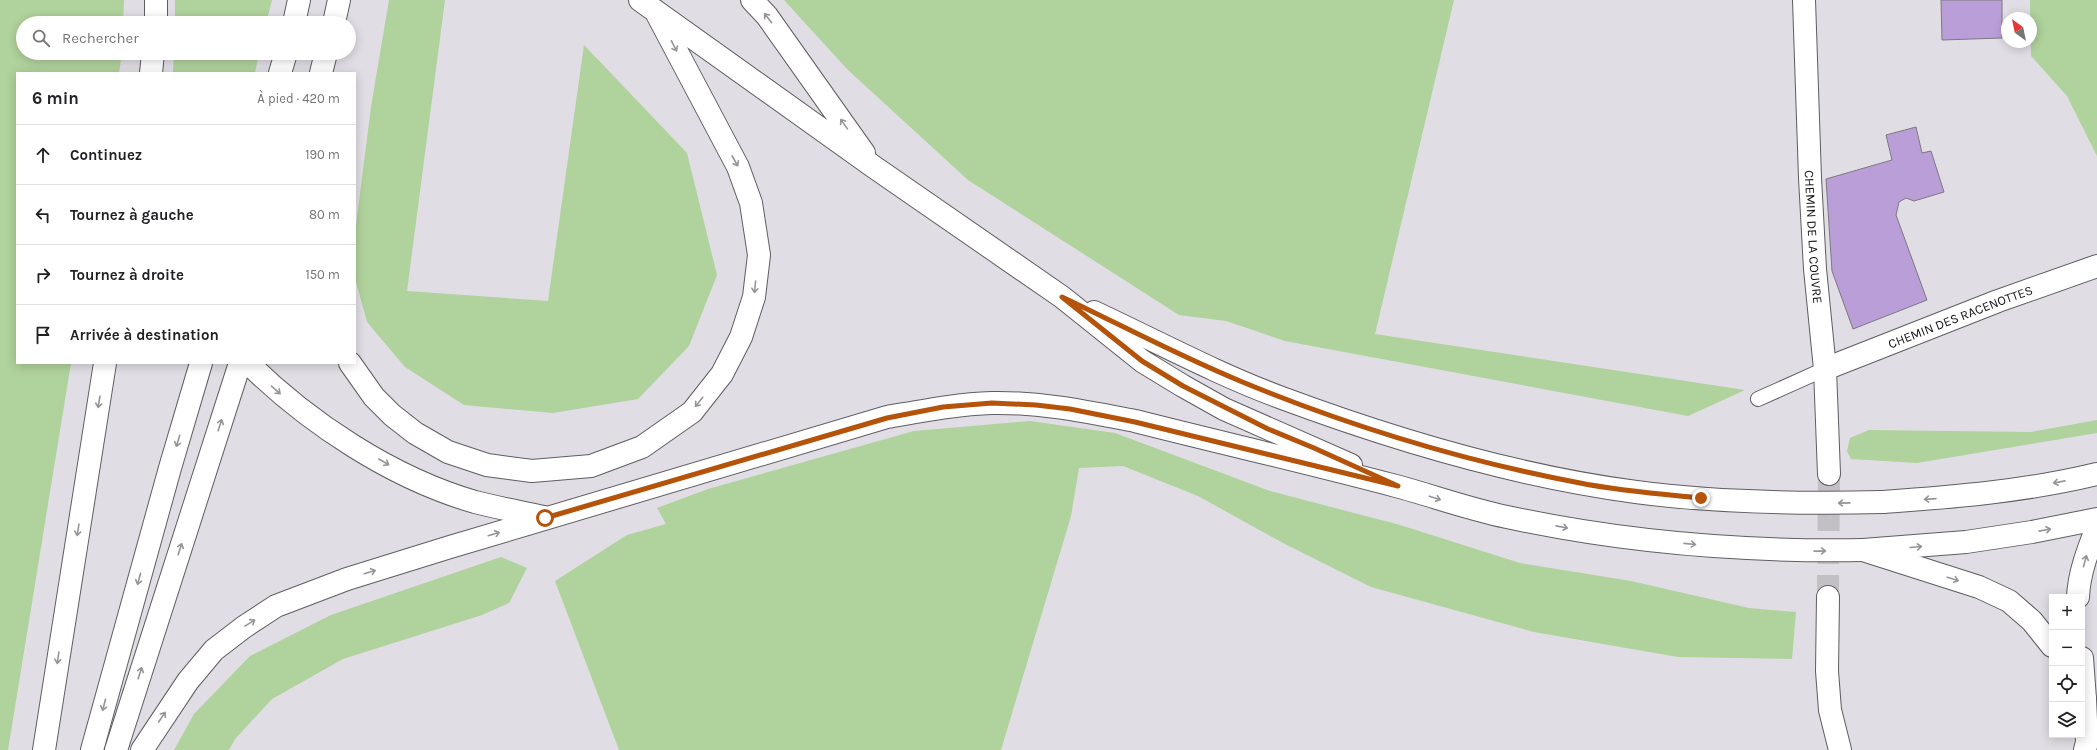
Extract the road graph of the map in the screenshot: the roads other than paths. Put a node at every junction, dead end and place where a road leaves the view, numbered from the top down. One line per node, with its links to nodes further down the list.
1 (156, 0): 7 (main road)
2 (299, 0): 8 (main road)
3 (340, 0): 9 (main road)
4 (752, 0): 16 (main road, one-way to 4)
5 (1804, 0): 24 (main road, CHEMIN DE LA COUVRE)
6 (648, 6): 16 (main road); 23 (main road, one-way to 23)
7 (156, 16)
8 (296, 16)
9 (336, 16)
10 (152, 60): 13 (main road)
11 (284, 60): 14 (main road)
12 (324, 60): 15 (main road)
13 (151, 72)
14 (280, 72)
15 (321, 72)
16 (874, 167): 18 (main road)
17 (2097, 266): 24 (main road, CHEMIN DES RACENOTTES)
18 (1062, 297): 27 (main road, one-way to 18); 28 (main road)
19 (105, 364): 37 (main road, one-way to 37)
20 (201, 364): 38 (main road, one-way to 38)
21 (240, 364): 39 (main road, one-way to 21)
22 (249, 364): 29 (main road, one-way to 29)
23 (351, 364)
24 (1825, 369): 25 (lane); 26 (main road, CHEMIN DE LA COUVRE)
25 (1758, 399)
26 (1829, 474)
27 (2097, 474)
28 (1398, 486): 29 (main road); 32 (main road, one-way to 32)
29 (545, 518): 40 (main road, one-way to 29)
30 (2097, 519): 32 (main road, one-way to 30)
31 (2097, 527): 33 (main road, one-way to 31)
32 (1863, 550): 35 (main road, one-way to 35)
33 (2078, 594)
34 (1828, 597): 41 (main road)
35 (2049, 642)
36 (2084, 702): 42 (main road)
37 (44, 750)
38 (92, 750)
39 (116, 750)
40 (142, 750)
41 (1840, 750)
42 (2085, 750)

